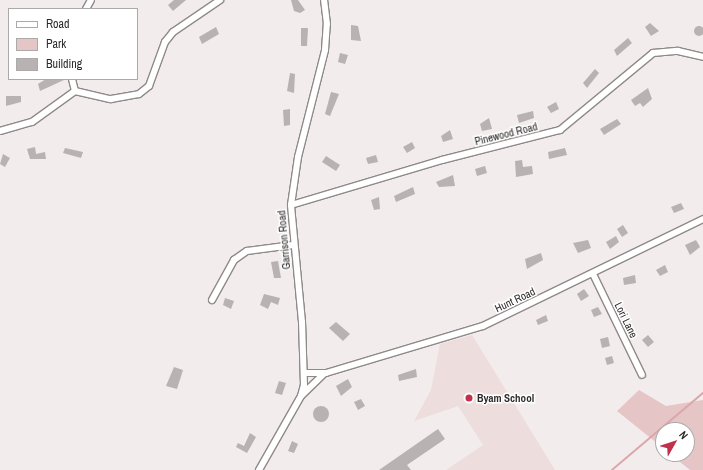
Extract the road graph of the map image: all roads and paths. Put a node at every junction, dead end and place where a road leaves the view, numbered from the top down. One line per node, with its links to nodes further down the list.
1 (220, 0): 5 (street)
2 (324, 0): 7 (street, Garrison Road)
3 (703, 57): 7 (street, Pinewood Road)
4 (72, 80): 5 (street)
5 (75, 91): 6 (street)
6 (0, 130)
7 (291, 205): 9 (street, Garrison Road)
8 (703, 219): 10 (street, Hunt Road)
9 (293, 245): 11 (street); 13 (street, Garrison Road)
10 (593, 274): 12 (street, Hunt Road); 14 (street, Lori Lane)
11 (212, 300)
12 (326, 372): 13 (street, Hunt Road); 15 (street, Hunt Road)
13 (304, 373): 15 (street, Garrison Road)
14 (642, 375)
15 (301, 396): 16 (street, Garrison Road)
16 (259, 470)

